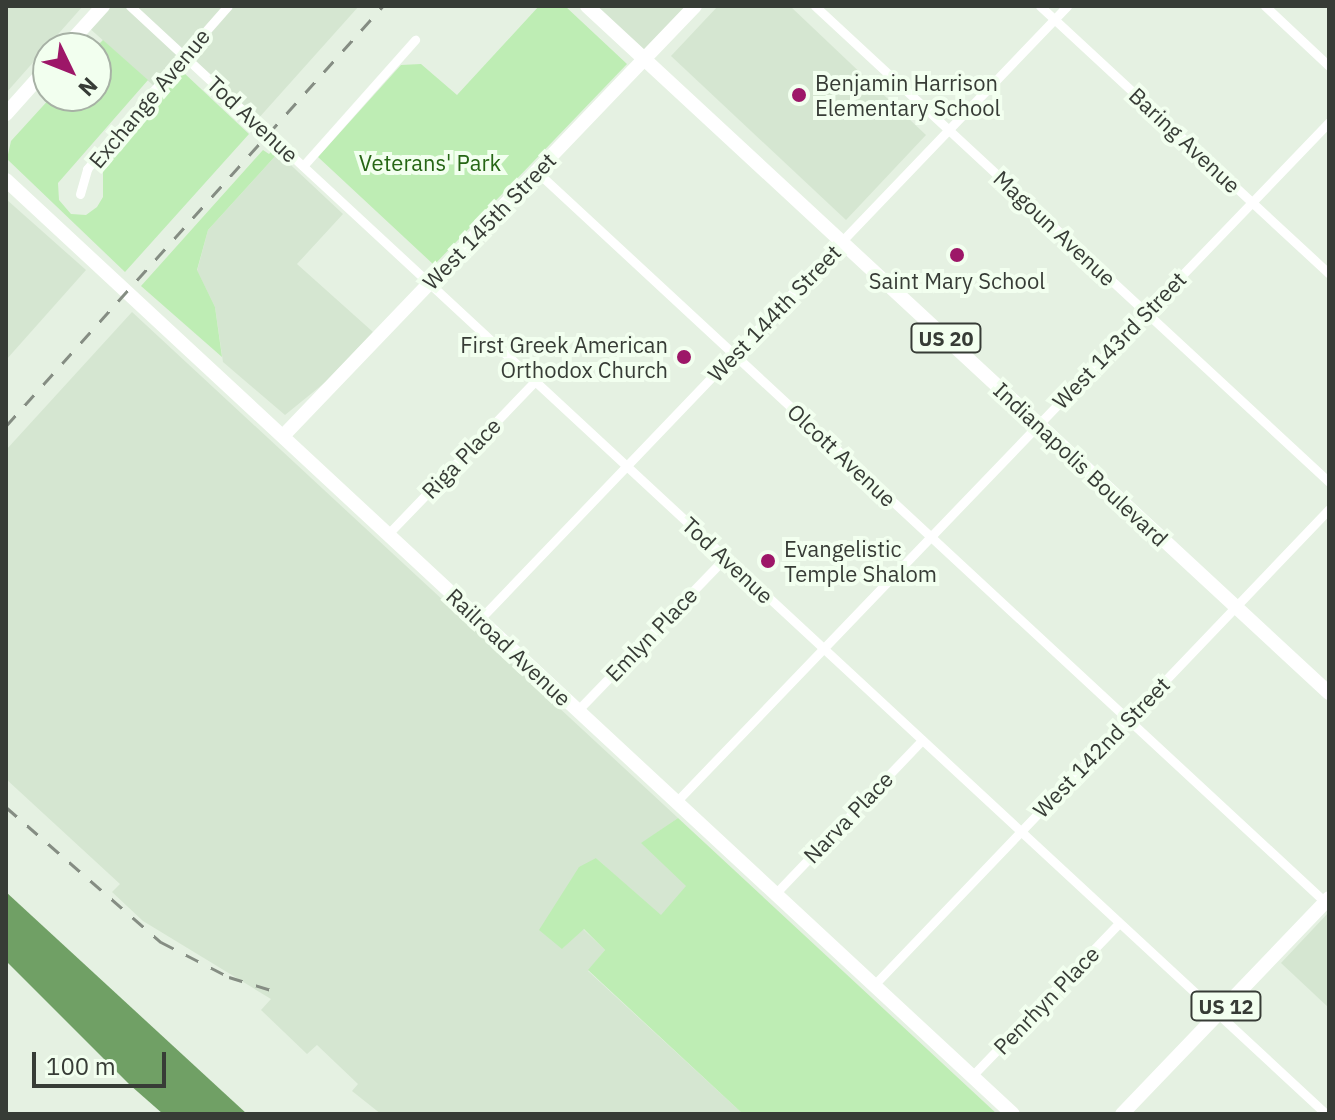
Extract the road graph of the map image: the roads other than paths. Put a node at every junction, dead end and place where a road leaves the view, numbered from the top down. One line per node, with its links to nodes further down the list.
1 (103, 6): 11 (street)
2 (130, 6): 13 (street, Tod Avenue)
3 (228, 6): 13 (street, Exchange Avenue)
4 (587, 6): 14 (street, Indianapolis Boulevard / US 20)
5 (695, 6): 14 (street, West 145th Street)
6 (815, 6): 19 (street, Magoun Avenue)
7 (1040, 6): 10 (street, Baring Avenue)
8 (1067, 6): 10 (street, West 144th Street)
9 (1265, 6): 15 (street)
10 (1054, 19): 19 (street, West 144th Street); 24 (street, Baring Avenue)
11 (79, 32)
12 (415, 40): 20 (street)
13 (183, 56): 20 (street, Tod Avenue); 23 (street, Exchange Avenue)
14 (644, 59): 21 (street, West 145th Street); 25 (street, Indianapolis Boulevard / US 20)
15 (1329, 66)
16 (32, 85): 17 (street)
17 (6, 114)
18 (1329, 122): 24 (street, West 143rd Street)
19 (949, 130): 25 (street, West 144th Street); 28 (street, Magoun Avenue)
20 (303, 166): 27 (street, Tod Avenue)
21 (536, 171): 27 (street, West 145th Street); 29 (street, Olcott Avenue)
22 (6, 180): 32 (street, Railroad Avenue)
23 (80, 194)
24 (1252, 202): 26 (street, Baring Avenue); 28 (street, West 143rd Street)
25 (842, 242): 29 (street, West 144th Street); 31 (street, Indianapolis Boulevard / US 20)
26 (1329, 274)
27 (429, 283): 30 (street, Tod Avenue); 32 (street, West 145th Street)
28 (1146, 312): 31 (street, West 143rd Street); 34 (street, Magoun Avenue)
29 (734, 354): 33 (street, West 144th Street); 37 (street, Olcott Avenue)
30 (535, 381): 33 (street, Tod Avenue); 36 (street, Riga Place)
31 (1039, 424): 37 (street, West 143rd Street); 39 (street, Indianapolis Boulevard / US 20)
32 (284, 435): 36 (street, Railroad Avenue)
33 (627, 466): 38 (street, Tod Avenue); 40 (street, West 144th Street)
34 (1329, 482)
35 (1329, 509): 39 (street, West 142nd Street)
36 (388, 534): 40 (street, Railroad Avenue)
37 (930, 537): 41 (street, West 143rd Street); 44 (street, Olcott Avenue)
38 (725, 558): 41 (street, Tod Avenue); 43 (street, Emlyn Place)
39 (1236, 607): 42 (street, Indianapolis Boulevard / US 20); 44 (street, West 142nd Street)
40 (480, 619): 43 (street, Railroad Avenue)
41 (824, 649): 45 (street, Tod Avenue); 46 (street, West 143rd Street)
42 (1329, 693)
43 (577, 711): 46 (street, Railroad Avenue)
44 (1127, 720): 47 (street, West 142nd Street); 49 (street, Olcott Avenue)
45 (922, 740): 47 (street, Tod Avenue); 48 (street, Narva Place)
46 (676, 802): 48 (street, Railroad Avenue)
47 (1020, 831): 50 (street, Tod Avenue); 51 (street, West 142nd Street)
48 (775, 894): 51 (street, Railroad Avenue)
49 (1327, 900): 52 (street, US 12)
50 (1119, 923): 52 (street, Tod Avenue); 53 (street, Penrhyn Place)
51 (874, 985): 53 (street, Railroad Avenue)
52 (1218, 1014): 55 (street, US 12); 56 (street, Tod Avenue)
53 (972, 1076): 54 (street, Railroad Avenue)
54 (1013, 1114)
55 (1122, 1114)
56 (1326, 1114)

